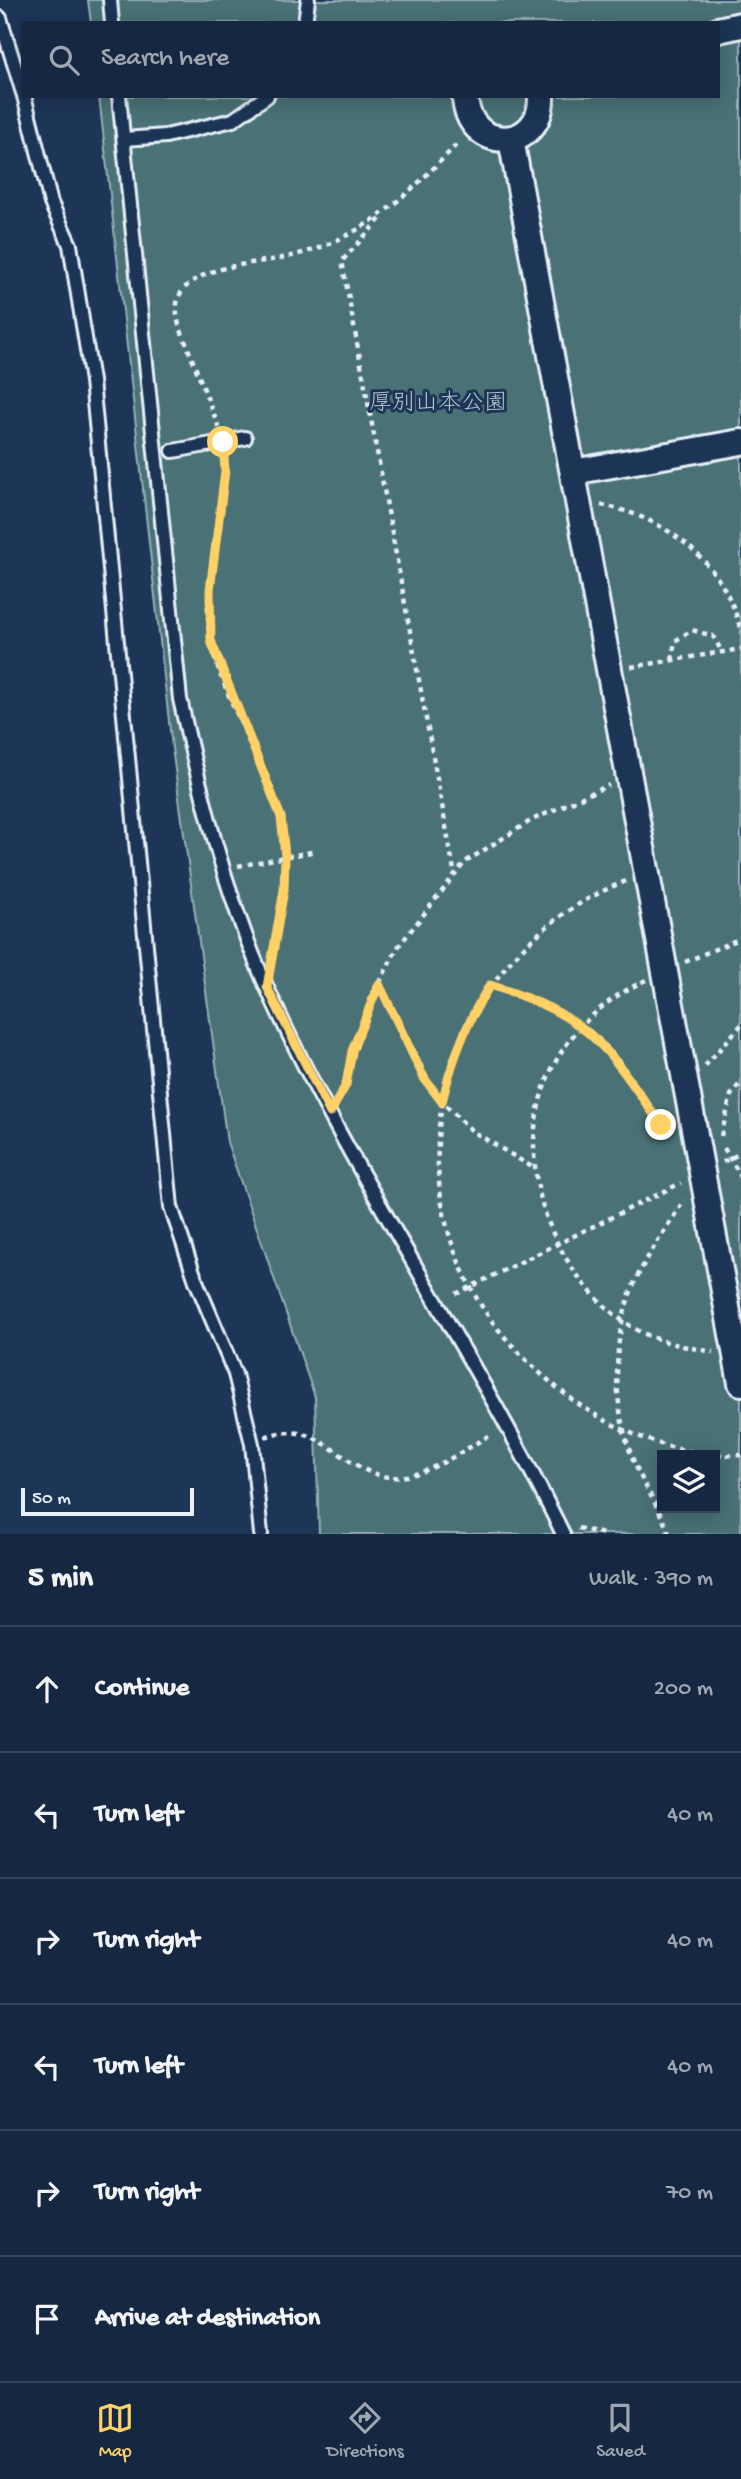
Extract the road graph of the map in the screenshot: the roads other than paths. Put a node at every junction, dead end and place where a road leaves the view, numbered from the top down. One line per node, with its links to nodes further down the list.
1 (110, 0): 4 (lane)
2 (308, 0): 5 (lane)
3 (0, 18): 8 (lane)
4 (112, 21)
5 (305, 21)
6 (741, 25): 7 (street)
7 (720, 30)
8 (21, 87)
9 (24, 98): 21 (lane)
10 (120, 98): 14 (lane)
11 (264, 98): 14 (lane)
12 (465, 98): 15 (street)
13 (541, 98): 15 (street)
14 (124, 139): 22 (lane)
15 (511, 139): 19 (street)
16 (245, 438): 18 (lane)
17 (741, 442): 19 (street)
18 (173, 451)
19 (573, 472): 20 (street)
20 (741, 1383)
21 (261, 1534)
22 (563, 1534)

